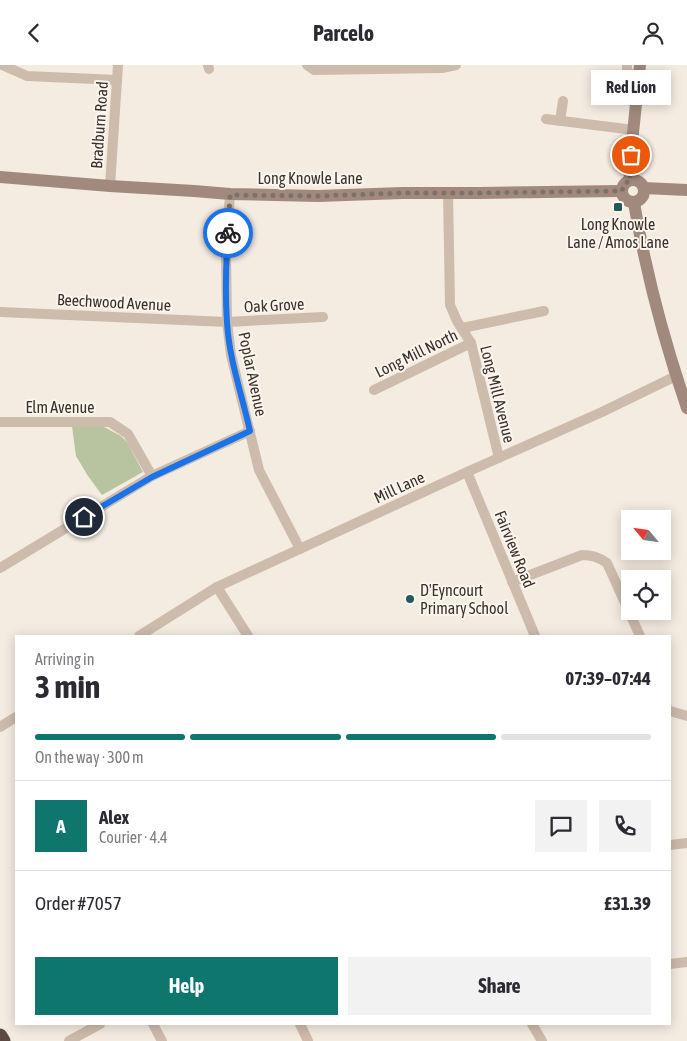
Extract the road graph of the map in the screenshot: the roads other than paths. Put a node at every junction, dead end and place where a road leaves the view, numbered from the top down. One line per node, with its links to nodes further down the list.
1 (2, 65): 8 (street)
2 (118, 65): 8 (street, Bradburn Road)
3 (307, 65): 6 (street)
4 (456, 65): 6 (street)
5 (628, 65): 7 (street)
6 (384, 67)
7 (640, 71): 12 (main road)
8 (117, 80): 15 (street, Bradburn Road)
9 (563, 101): 11 (street)
10 (546, 119): 11 (street)
11 (560, 121): 12 (street)
12 (634, 130): 14 (main road)
13 (0, 177): 15 (main road, Long Knowle Lane)
14 (631, 180): 16 (main road); 18 (main road)
15 (110, 186): 20 (main road, Long Knowle Lane)
16 (644, 189): 17 (main road); 21 (main road)
17 (687, 190)
18 (622, 191): 19 (main road, Long Knowle Lane); 21 (main road)
19 (448, 192): 20 (main road, Long Knowle Lane); 26 (street, Long Mill Avenue)
20 (230, 195): 25 (street, Poplar Avenue)
21 (634, 203): 28 (main road)
22 (544, 311): 26 (street)
23 (0, 312): 25 (street, Beechwood Avenue)
24 (323, 317): 25 (street, Oak Grove)
25 (227, 322): 32 (street, Poplar Avenue)
26 (462, 328): 27 (street, Long Mill Avenue)
27 (471, 343): 29 (street, Long Mill North); 33 (street, Long Mill Avenue)
28 (676, 376): 30 (main road); 33 (street, Mill Lane)
29 (374, 390)
30 (687, 408)
31 (0, 421): 35 (street, Elm Avenue)
32 (250, 431): 35 (street); 36 (street, Poplar Avenue)
33 (499, 458): 34 (street, Mill Lane)
34 (468, 472): 36 (street, Mill Lane); 38 (street, Fairview Road)
35 (152, 477): 37 (street)
36 (300, 549): 39 (street, Mill Lane)
37 (0, 568)
38 (512, 582): 42 (street, Fairview Road); 43 (street)
39 (217, 587): 40 (street, Mill Lane); 41 (street)
40 (142, 635)
41 (247, 635)
42 (535, 635)
43 (640, 635)
44 (671, 711): 45 (street)
45 (687, 716)
46 (15, 718): 47 (street)
47 (0, 727)
48 (687, 843): 49 (street)
49 (671, 845)
50 (687, 962): 51 (street)
51 (671, 964)
52 (98, 1025): 58 (street)
53 (154, 1025): 59 (street)
54 (300, 1025): 60 (street)
55 (533, 1025): 61 (street)
56 (0, 1036): 57 (highway)
57 (3, 1041)
58 (69, 1041)
59 (162, 1041)
60 (308, 1041)
61 (542, 1041)

